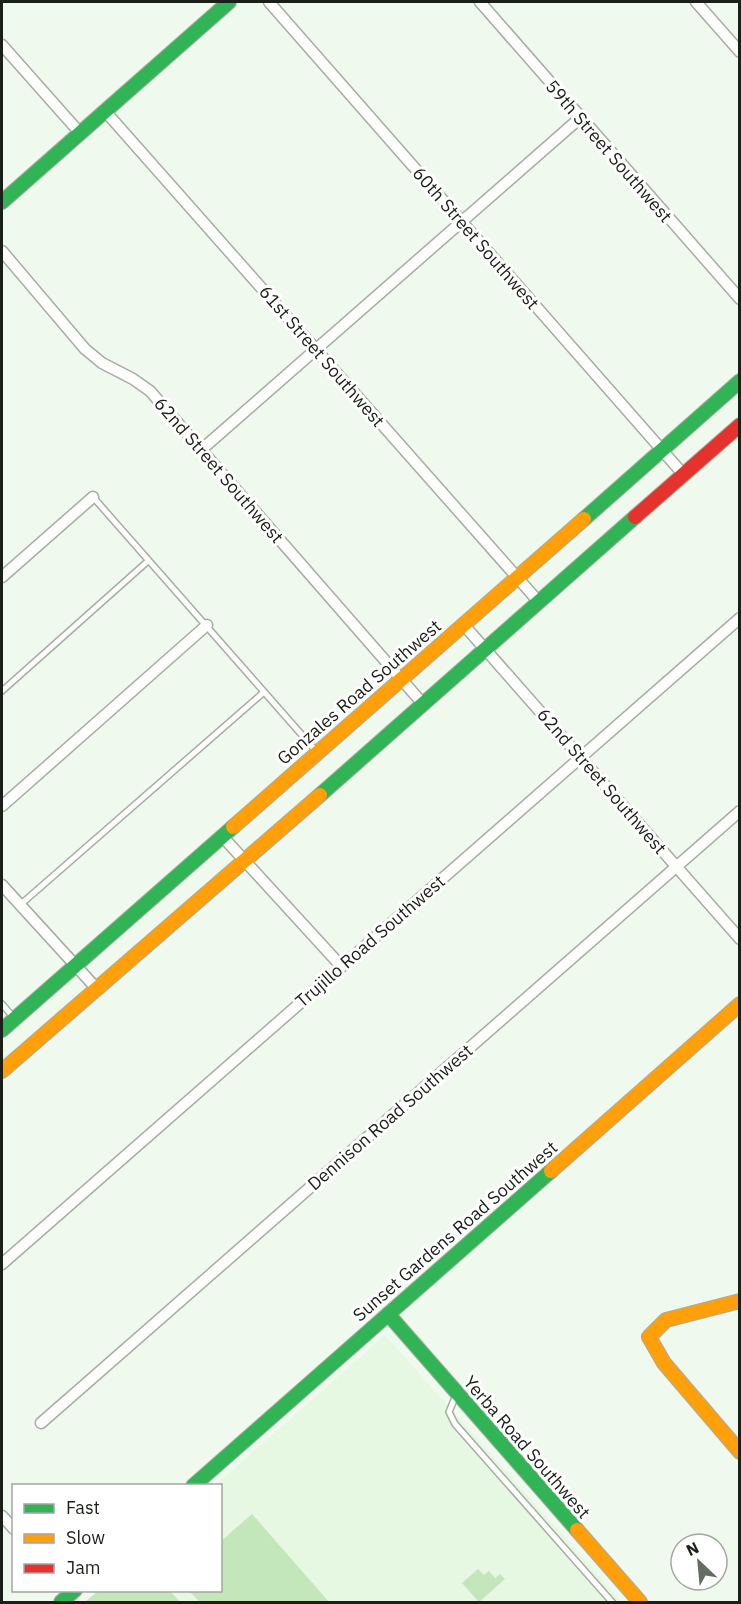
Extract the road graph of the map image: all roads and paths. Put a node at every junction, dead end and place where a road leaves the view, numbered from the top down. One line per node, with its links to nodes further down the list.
1 (229, 2): 7 (street)
2 (269, 2): 11 (street, 60th Street Southwest)
3 (480, 2): 8 (street, 59th Street Southwest)
4 (696, 2): 6 (street)
5 (2, 45): 9 (street)
6 (740, 52)
7 (105, 111): 9 (street); 14 (street, 61st Street Southwest)
8 (580, 118): 11 (street); 13 (street, 59th Street Southwest)
9 (80, 133): 10 (street)
10 (2, 202)
11 (462, 221): 14 (street); 18 (street, 60th Street Southwest)
12 (2, 251): 17 (street, 62nd Street Southwest)
13 (740, 299)
14 (316, 350): 17 (street); 23 (street, 61st Street Southwest)
15 (740, 381): 18 (street, Gonzales Road Southwest)
16 (740, 425): 19 (street)
17 (201, 450): 29 (street, 62nd Street Southwest)
18 (662, 450): 19 (street, 60th Street Southwest); 23 (street, Gonzales Road Southwest)
19 (683, 474): 24 (street)
20 (93, 498): 21 (lane); 22 (street)
21 (148, 561): 27 (lane); 30 (lane)
22 (3, 573)
23 (517, 577): 24 (street, 61st Street Southwest); 26 (street, Gonzales Road Southwest)
24 (538, 601): 28 (street)
25 (740, 618): 34 (street, Trujillo Road Southwest)
26 (464, 624): 28 (street, 62nd Street Southwest); 29 (street, Gonzales Road Southwest)
27 (207, 625): 31 (lane); 35 (street)
28 (485, 649): 32 (street); 34 (street, 62nd Street Southwest)
29 (400, 678): 32 (street, 62nd Street Southwest); 33 (street, Gonzales Road Southwest)
30 (2, 691)
31 (264, 692): 33 (lane); 41 (lane)
32 (423, 704): 38 (street)
33 (317, 752): 37 (street, Gonzales Road Southwest)
34 (582, 758): 39 (street, 62nd Street Southwest); 44 (street, Trujillo Road Southwest)
35 (2, 806)
36 (740, 811): 39 (street, Dennison Road Southwest)
37 (222, 836): 38 (street); 43 (street, Gonzales Road Southwest)
38 (245, 861): 44 (street); 45 (street)
39 (676, 867): 42 (street, 62nd Street Southwest); 55 (street, Dennison Road Southwest)
40 (2, 885): 41 (street)
41 (20, 905): 43 (street)
42 (740, 939)
43 (75, 965): 45 (street); 48 (street, Gonzales Road Southwest)
44 (341, 966): 51 (street, Trujillo Road Southwest)
45 (97, 989): 50 (street)
46 (2, 1004): 48 (lane)
47 (740, 1004): 53 (street, Sunset Gardens Road Southwest)
48 (14, 1018): 49 (street, Gonzales Road Southwest)
49 (2, 1030)
50 (2, 1071)
51 (2, 1264)
52 (740, 1300): 56 (street)
53 (388, 1314): 54 (street, Yerba Road Southwest); 57 (street, Sunset Gardens Road Southwest)
54 (457, 1394): 58 (street, Yerba Road Southwest); 59 (lane)
55 (41, 1423)
56 (740, 1452)
57 (194, 1484)
58 (637, 1601)
59 (612, 1602)

